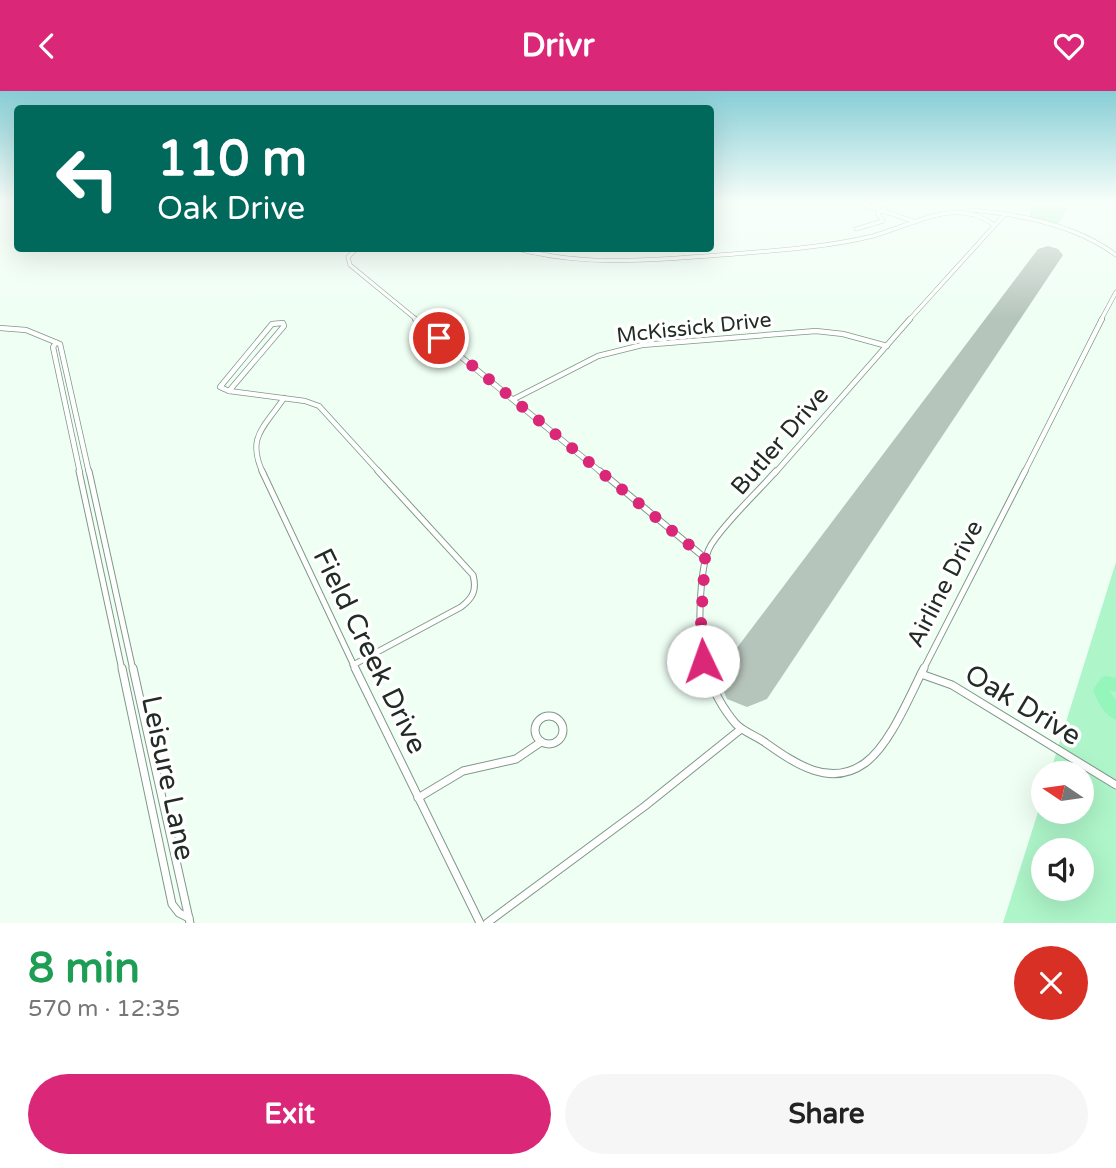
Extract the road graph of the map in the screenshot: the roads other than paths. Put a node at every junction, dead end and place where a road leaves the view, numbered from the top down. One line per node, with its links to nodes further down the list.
1 (857, 241): 5 (street)
2 (980, 241): 10 (street, Butler Drive)
3 (1093, 241): 6 (street)
4 (353, 252): 13 (street)
5 (529, 252)
6 (1116, 255)
7 (1116, 292): 20 (street, Airline Drive)
8 (0, 328): 9 (street)
9 (56, 343): 14 (street, Leisure Lane); 15 (street, Leisure Lane)
10 (887, 346): 13 (street, McKissick Drive); 16 (street, Butler Drive)
11 (229, 391): 11 (street); 12 (street)
12 (284, 398): 19 (street, Field Creek Drive); 19 (street)
13 (513, 399): 16 (street)
14 (87, 463): 15 (street); 17 (street, Leisure Lane)
15 (79, 465): 18 (street, Leisure Lane)
16 (705, 558): 21 (street)
17 (126, 635): 18 (street); 26 (street, Leisure Lane)
18 (116, 639): 26 (street, Leisure Lane)
19 (353, 665): 25 (street, Field Creek Drive)
20 (921, 674): 21 (street, Airline Drive); 23 (street, Oak Drive)
21 (741, 729): 28 (street)
22 (541, 742): 22 (street); 25 (street)
23 (1102, 776): 24 (street)
24 (1116, 785)
25 (418, 798): 27 (street, Field Creek Drive)
26 (190, 921)
27 (480, 923)
28 (487, 923)

